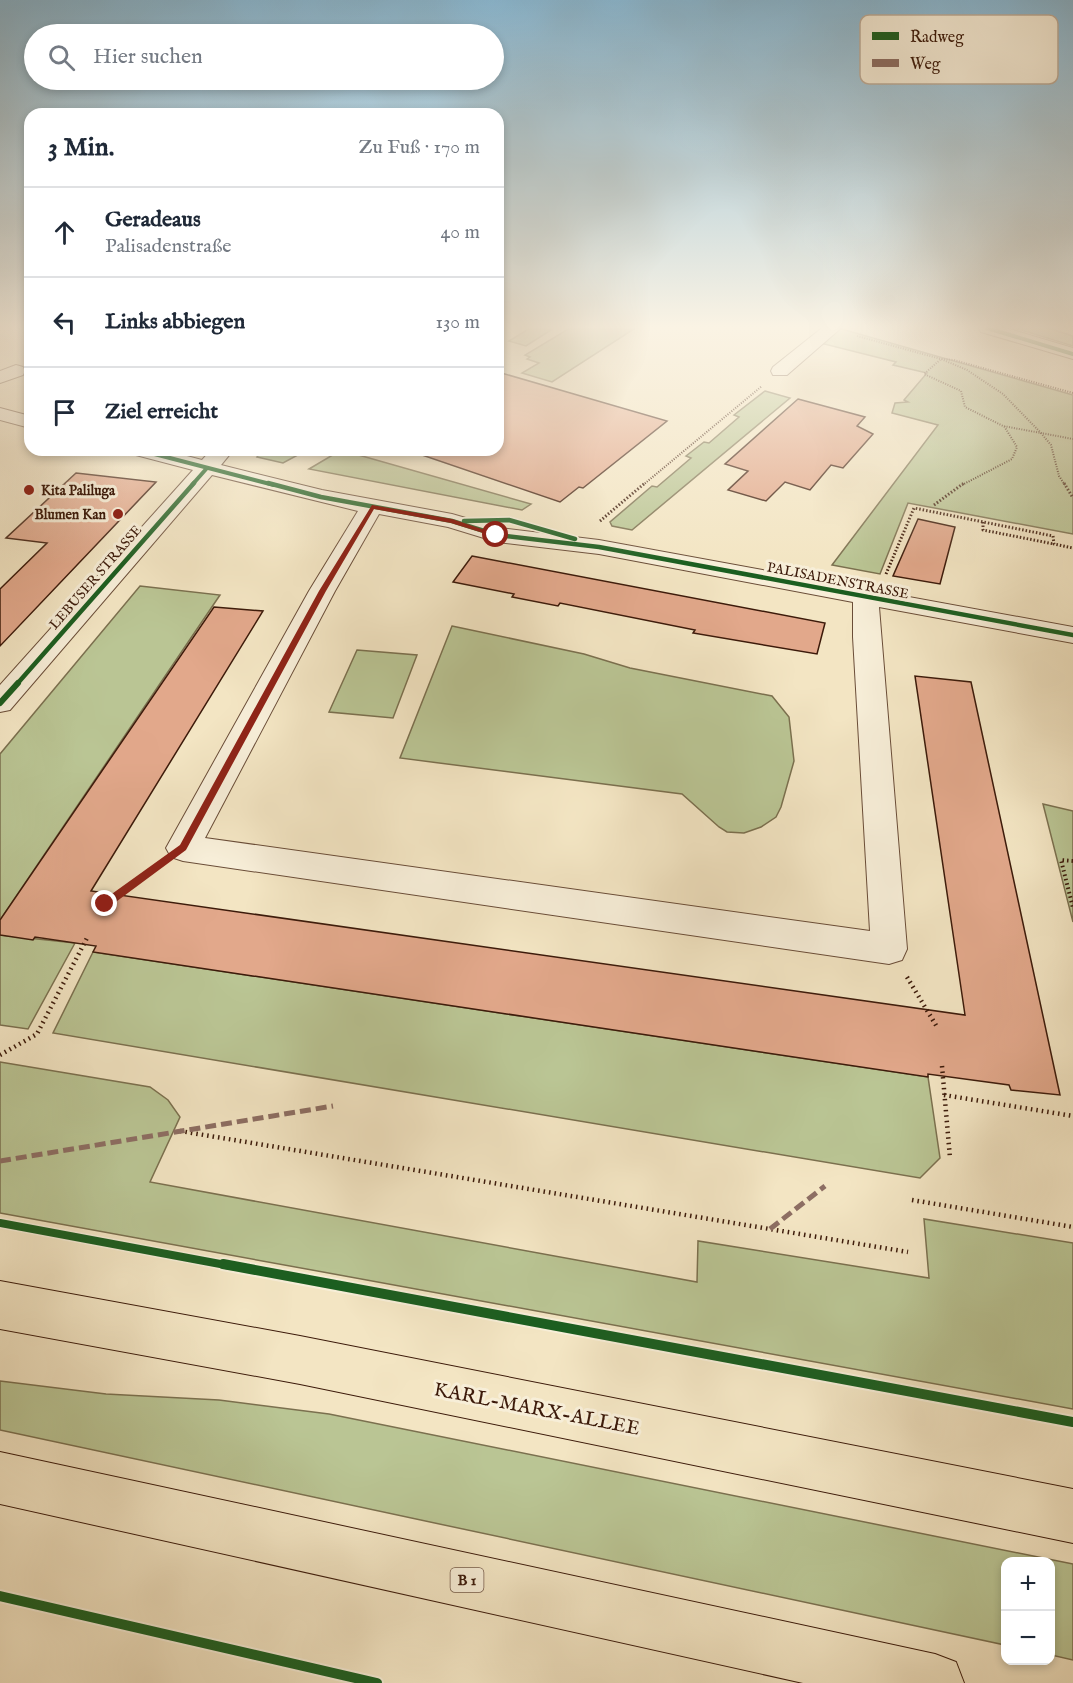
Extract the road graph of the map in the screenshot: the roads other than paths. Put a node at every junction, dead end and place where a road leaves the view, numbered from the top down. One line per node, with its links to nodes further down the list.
1 (0, 414): 2 (street)
2 (24, 420)
3 (190, 456): 4 (street, PALISADENSTRASSE)
4 (215, 459): 5 (street, PALISADENSTRASSE); 8 (street, LEBUSER STRASSE)
5 (372, 507): 6 (street, PALISADENSTRASSE); 6 (street)
6 (875, 587): 7 (street, PALISADENSTRASSE)
7 (1073, 635)
8 (0, 703)
9 (0, 1305): 11 (main road, KARL-MARX-ALLEE)
10 (0, 1478): 12 (main road, B 1)
11 (1073, 1516)
12 (935, 1683)

